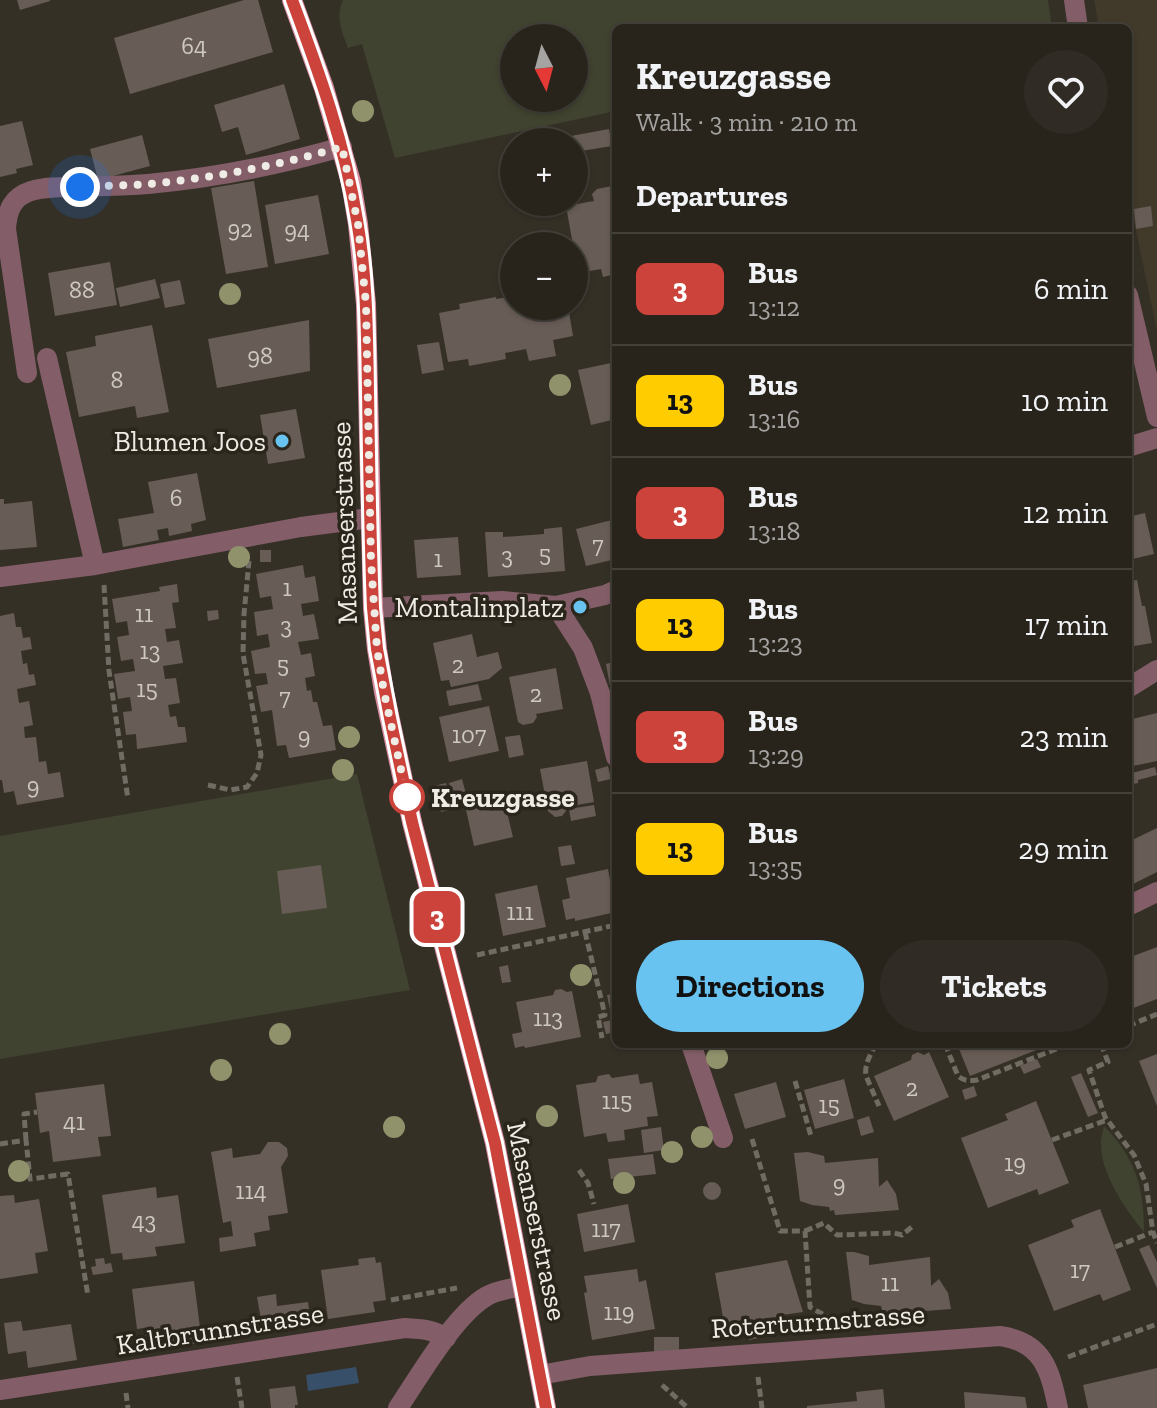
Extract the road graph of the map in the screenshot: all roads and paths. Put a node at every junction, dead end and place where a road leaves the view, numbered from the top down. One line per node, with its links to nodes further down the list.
1 (292, 0): 4 (main road, Masanserstrasse)
2 (1074, 0): 3 (street)
3 (1077, 24)
4 (342, 147): 7 (street); 11 (main road, Masanserstrasse)
5 (1132, 330): 8 (street)
6 (47, 358): 13 (street)
7 (27, 373)
8 (1157, 417)
9 (1157, 438): 10 (street)
10 (1132, 446)
11 (370, 518): 12 (street); 17 (main road, Masanserstrasse)
12 (251, 536): 13 (street); 21 (path)
13 (99, 564): 14 (street); 22 (path)
14 (0, 577)
15 (612, 595): 16 (street)
16 (556, 606): 17 (street); 20 (street)
17 (373, 608): 56 (main road, Masanserstrasse)
18 (1157, 670): 19 (street)
19 (1132, 686)
20 (612, 741)
21 (208, 785)
22 (128, 799)
23 (1157, 892): 24 (street)
24 (1132, 904)
25 (612, 926): 26 (path)
26 (585, 932): 27 (path); 30 (path)
27 (477, 955)
28 (1157, 1014): 29 (path)
29 (1132, 1024)
30 (602, 1038)
31 (692, 1048): 41 (street)
32 (874, 1048): 37 (path)
33 (947, 1048): 34 (path)
34 (1059, 1048)
35 (1103, 1048): 39 (path)
36 (795, 1081): 40 (path)
37 (879, 1106)
38 (37, 1112): 43 (path)
39 (1107, 1120): 44 (path); 48 (path)
40 (811, 1136)
41 (723, 1138)
42 (752, 1139): 51 (path)
43 (26, 1140): 45 (path); 57 (path)
44 (1052, 1140)
45 (0, 1144)
46 (579, 1170): 49 (path)
47 (1157, 1186): 48 (path)
48 (1146, 1190): 52 (path)
49 (594, 1204)
50 (913, 1226): 51 (path)
51 (805, 1231): 60 (path)
52 (1153, 1232): 53 (path); 54 (path)
53 (1157, 1243)
54 (1115, 1247)
55 (466, 1286): 58 (path)
56 (522, 1286): 61 (street); 63 (main road, Masanserstrasse)
57 (88, 1296)
58 (391, 1300)
59 (1157, 1324): 62 (path)
60 (843, 1326)
61 (446, 1338): 64 (street, Kaltbrunnstrasse); 65 (street)
62 (1045, 1366): 63 (street, Roterturmstrasse); 67 (street, Roterturmstrasse)
63 (540, 1375): 66 (main road, Masanserstrasse)
64 (0, 1390)
65 (398, 1408)
66 (546, 1408)
67 (1058, 1408)

